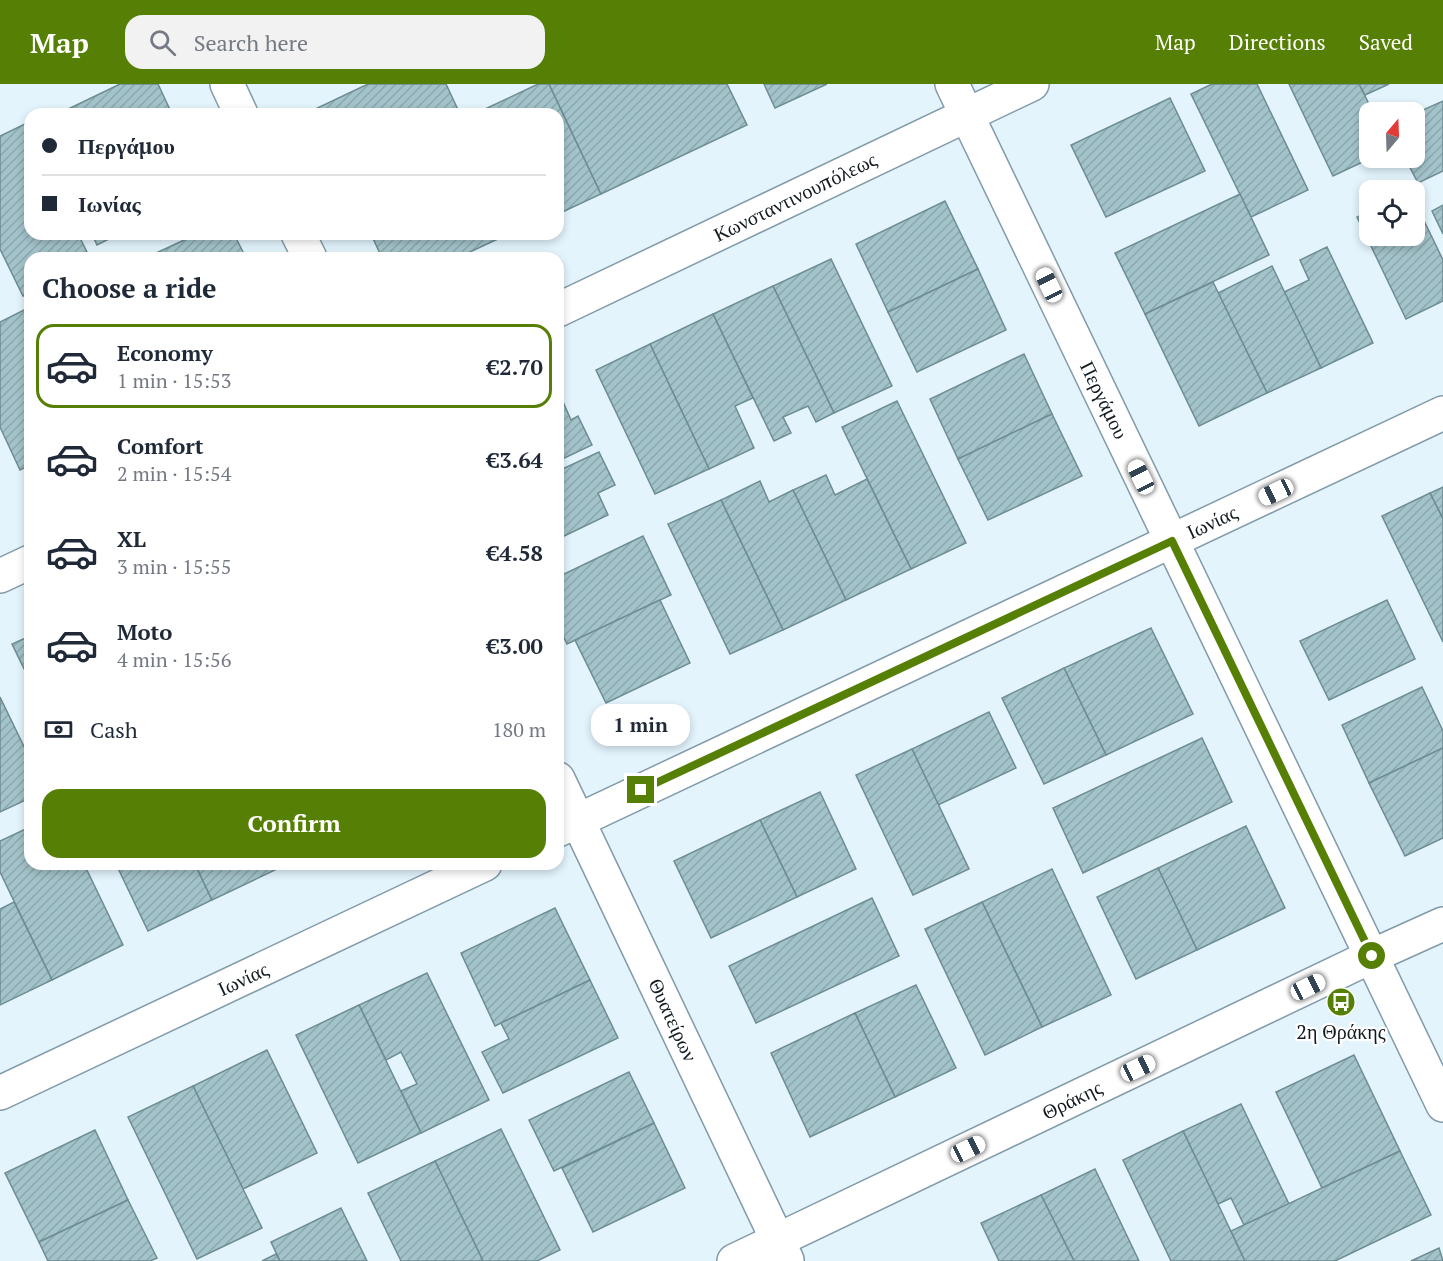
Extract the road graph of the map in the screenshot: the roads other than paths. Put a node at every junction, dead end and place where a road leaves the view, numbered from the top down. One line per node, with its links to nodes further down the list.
1 (227, 84): 4 (street)
2 (952, 84): 5 (street, Περγάμου)
3 (1032, 84): 5 (street, Κωνσταντινουπόλεως)
4 (238, 108)
5 (967, 115): 6 (street, Κωνσταντινουπόλεως); 8 (street, Περγάμου)
6 (564, 307)
7 (1443, 413): 8 (street, Ιωνίας)
8 (1172, 541): 12 (street, Ιωνίας); 15 (street, Περγάμου)
9 (24, 565): 10 (street)
10 (0, 576)
11 (564, 807): 12 (street, Θυατείρων)
12 (568, 825): 18 (street, Θυατείρων)
13 (472, 870): 16 (street, Ιωνίας)
14 (1443, 924): 15 (street, Θράκης)
15 (1372, 956): 17 (street, Περγάμου); 18 (street, Θράκης)
16 (0, 1093)
17 (1443, 1105)
18 (782, 1251): 19 (street, Θράκης)
19 (734, 1261)

